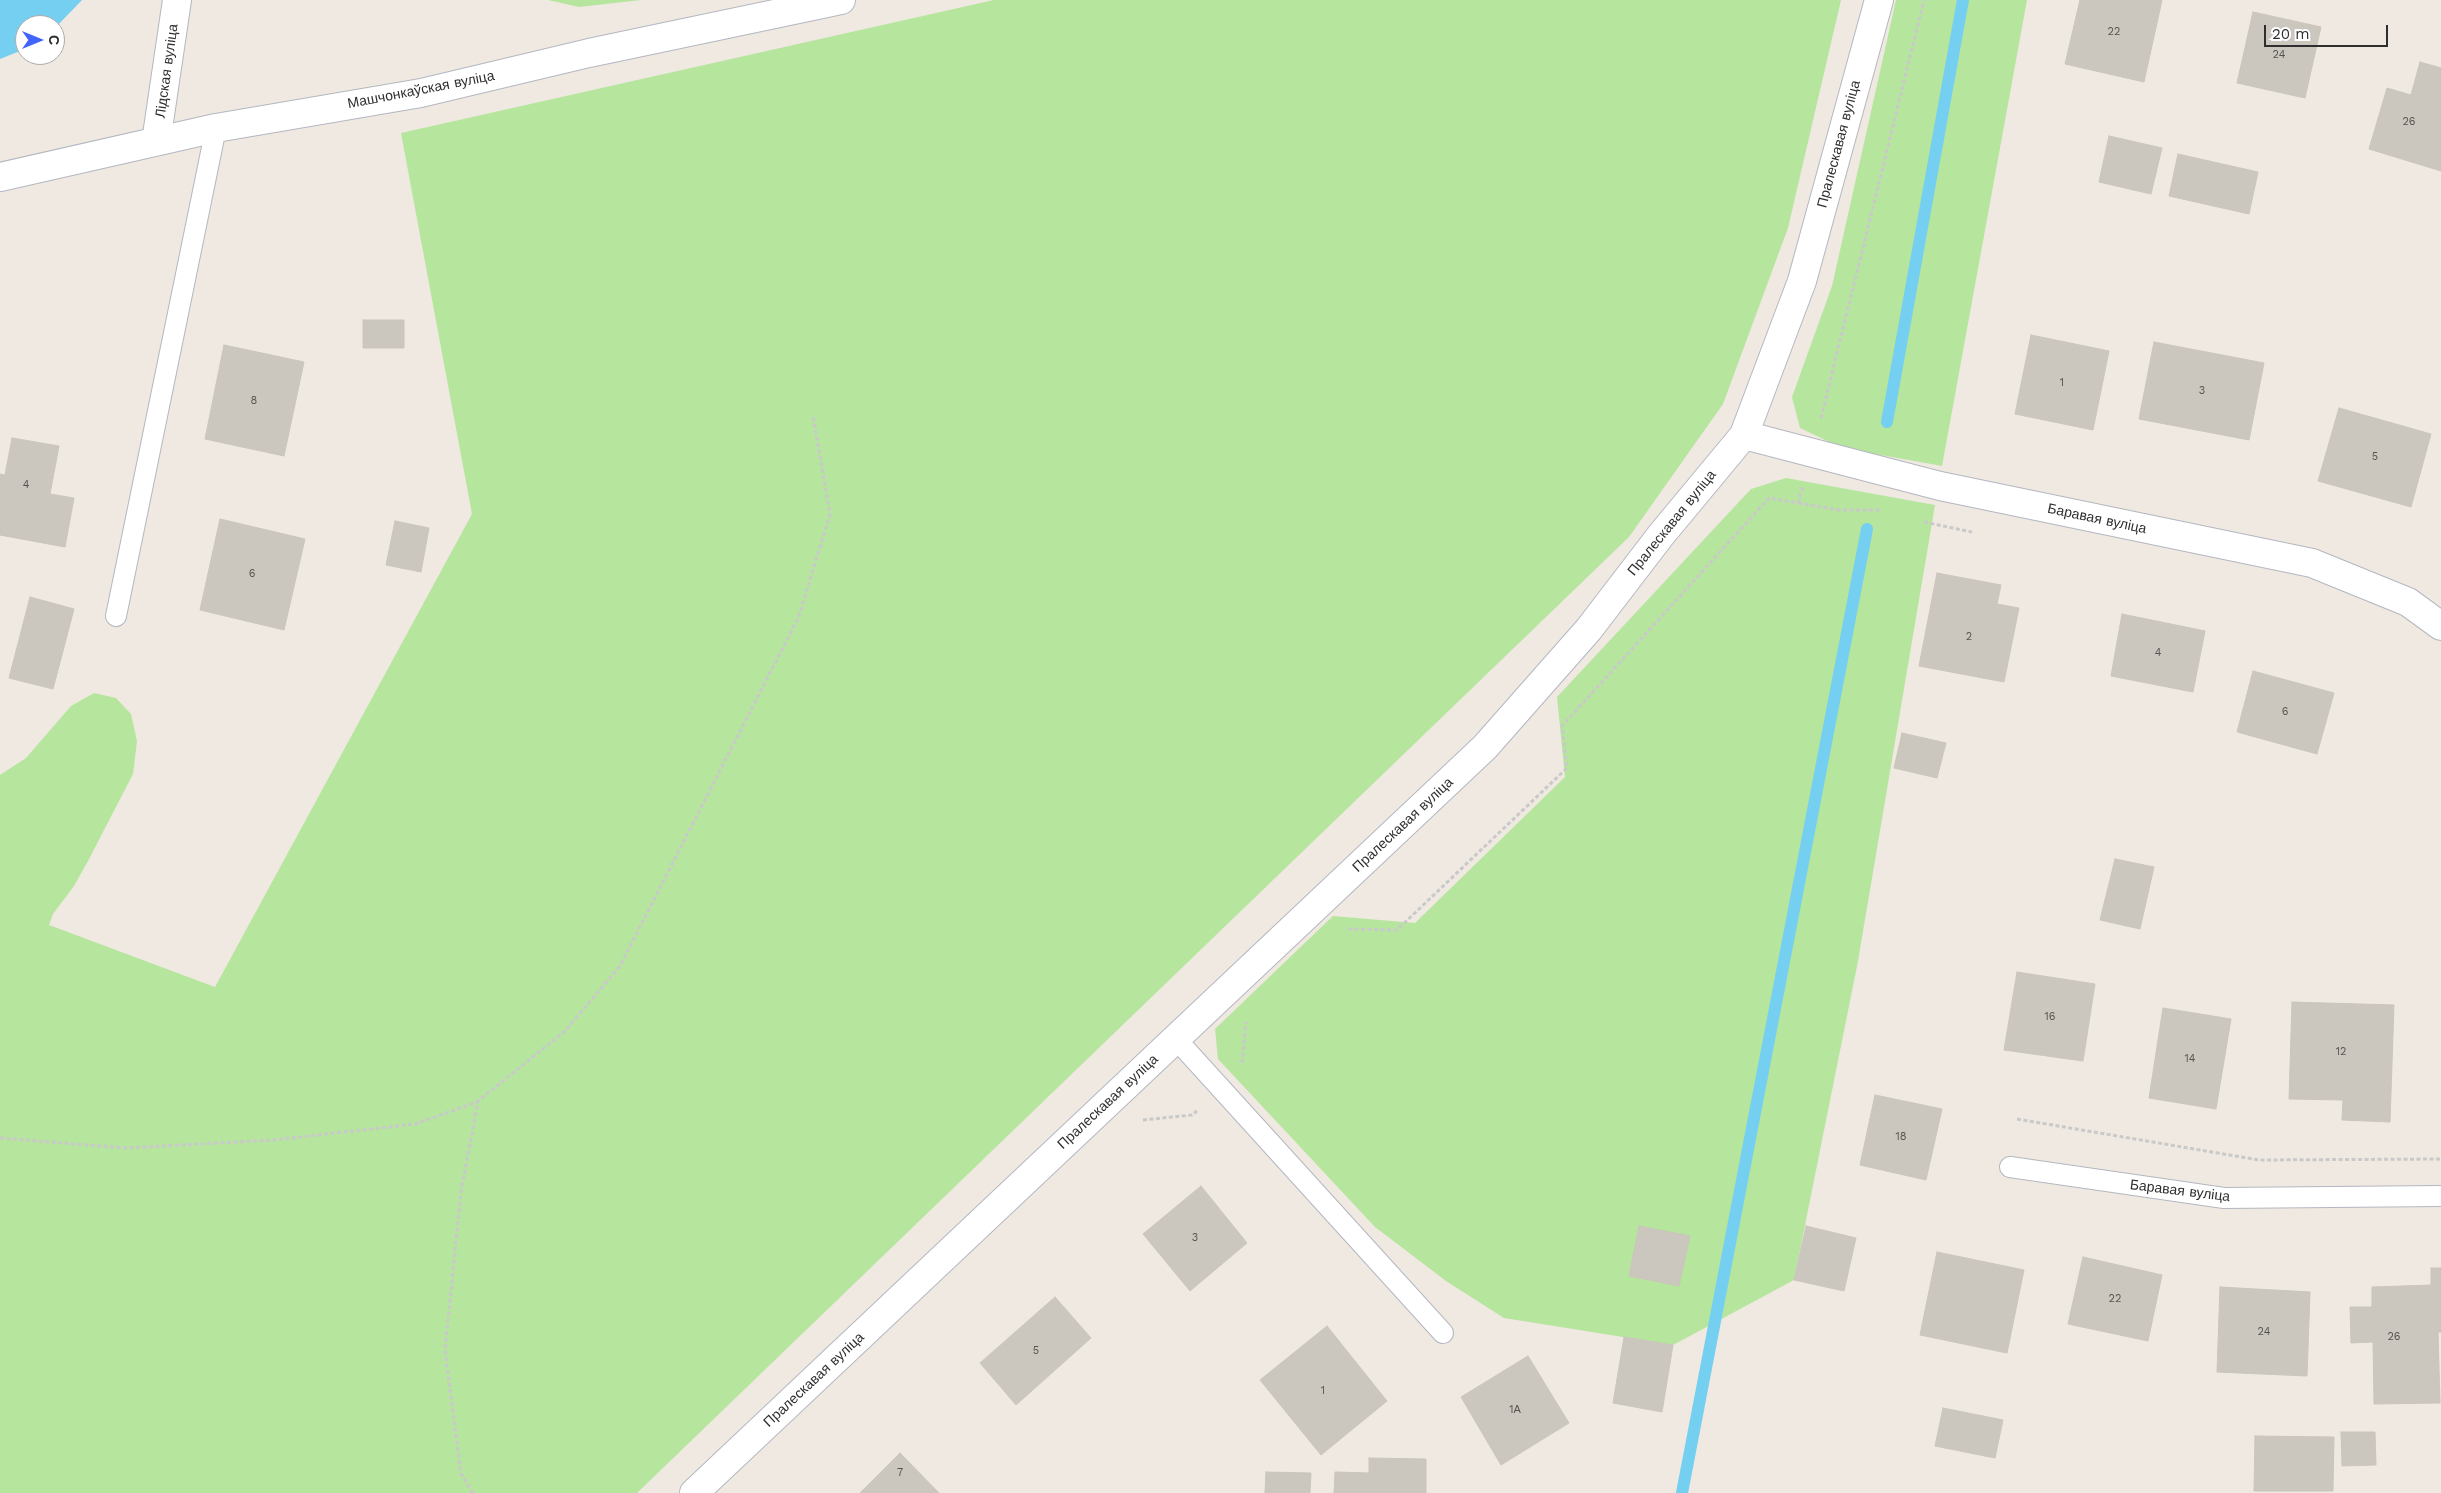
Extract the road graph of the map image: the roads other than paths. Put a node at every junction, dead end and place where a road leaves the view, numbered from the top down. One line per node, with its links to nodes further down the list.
1 (177, 0): 6 (street, Лідская вуліца)
2 (841, 0): 4 (street, Машчонкаўская вуліца)
3 (1878, 0): 8 (street, Пралескавая вуліца)
4 (774, 7): 5 (street, Машчонкаўская вуліца)
5 (216, 128): 6 (street, Машчонкаўская вуліца); 9 (lane)
6 (156, 142): 7 (street, Машчонкаўская вуліца)
7 (0, 177)
8 (1744, 435): 10 (street, Баравая вуліца); 11 (street, Пралескавая вуліца)
9 (116, 616)
10 (2441, 626)
11 (1176, 1039): 14 (lane); 15 (street, Пралескавая вуліца)
12 (2010, 1167): 13 (lane, Баравая вуліца)
13 (2441, 1196)
14 (1443, 1333)
15 (694, 1493)

